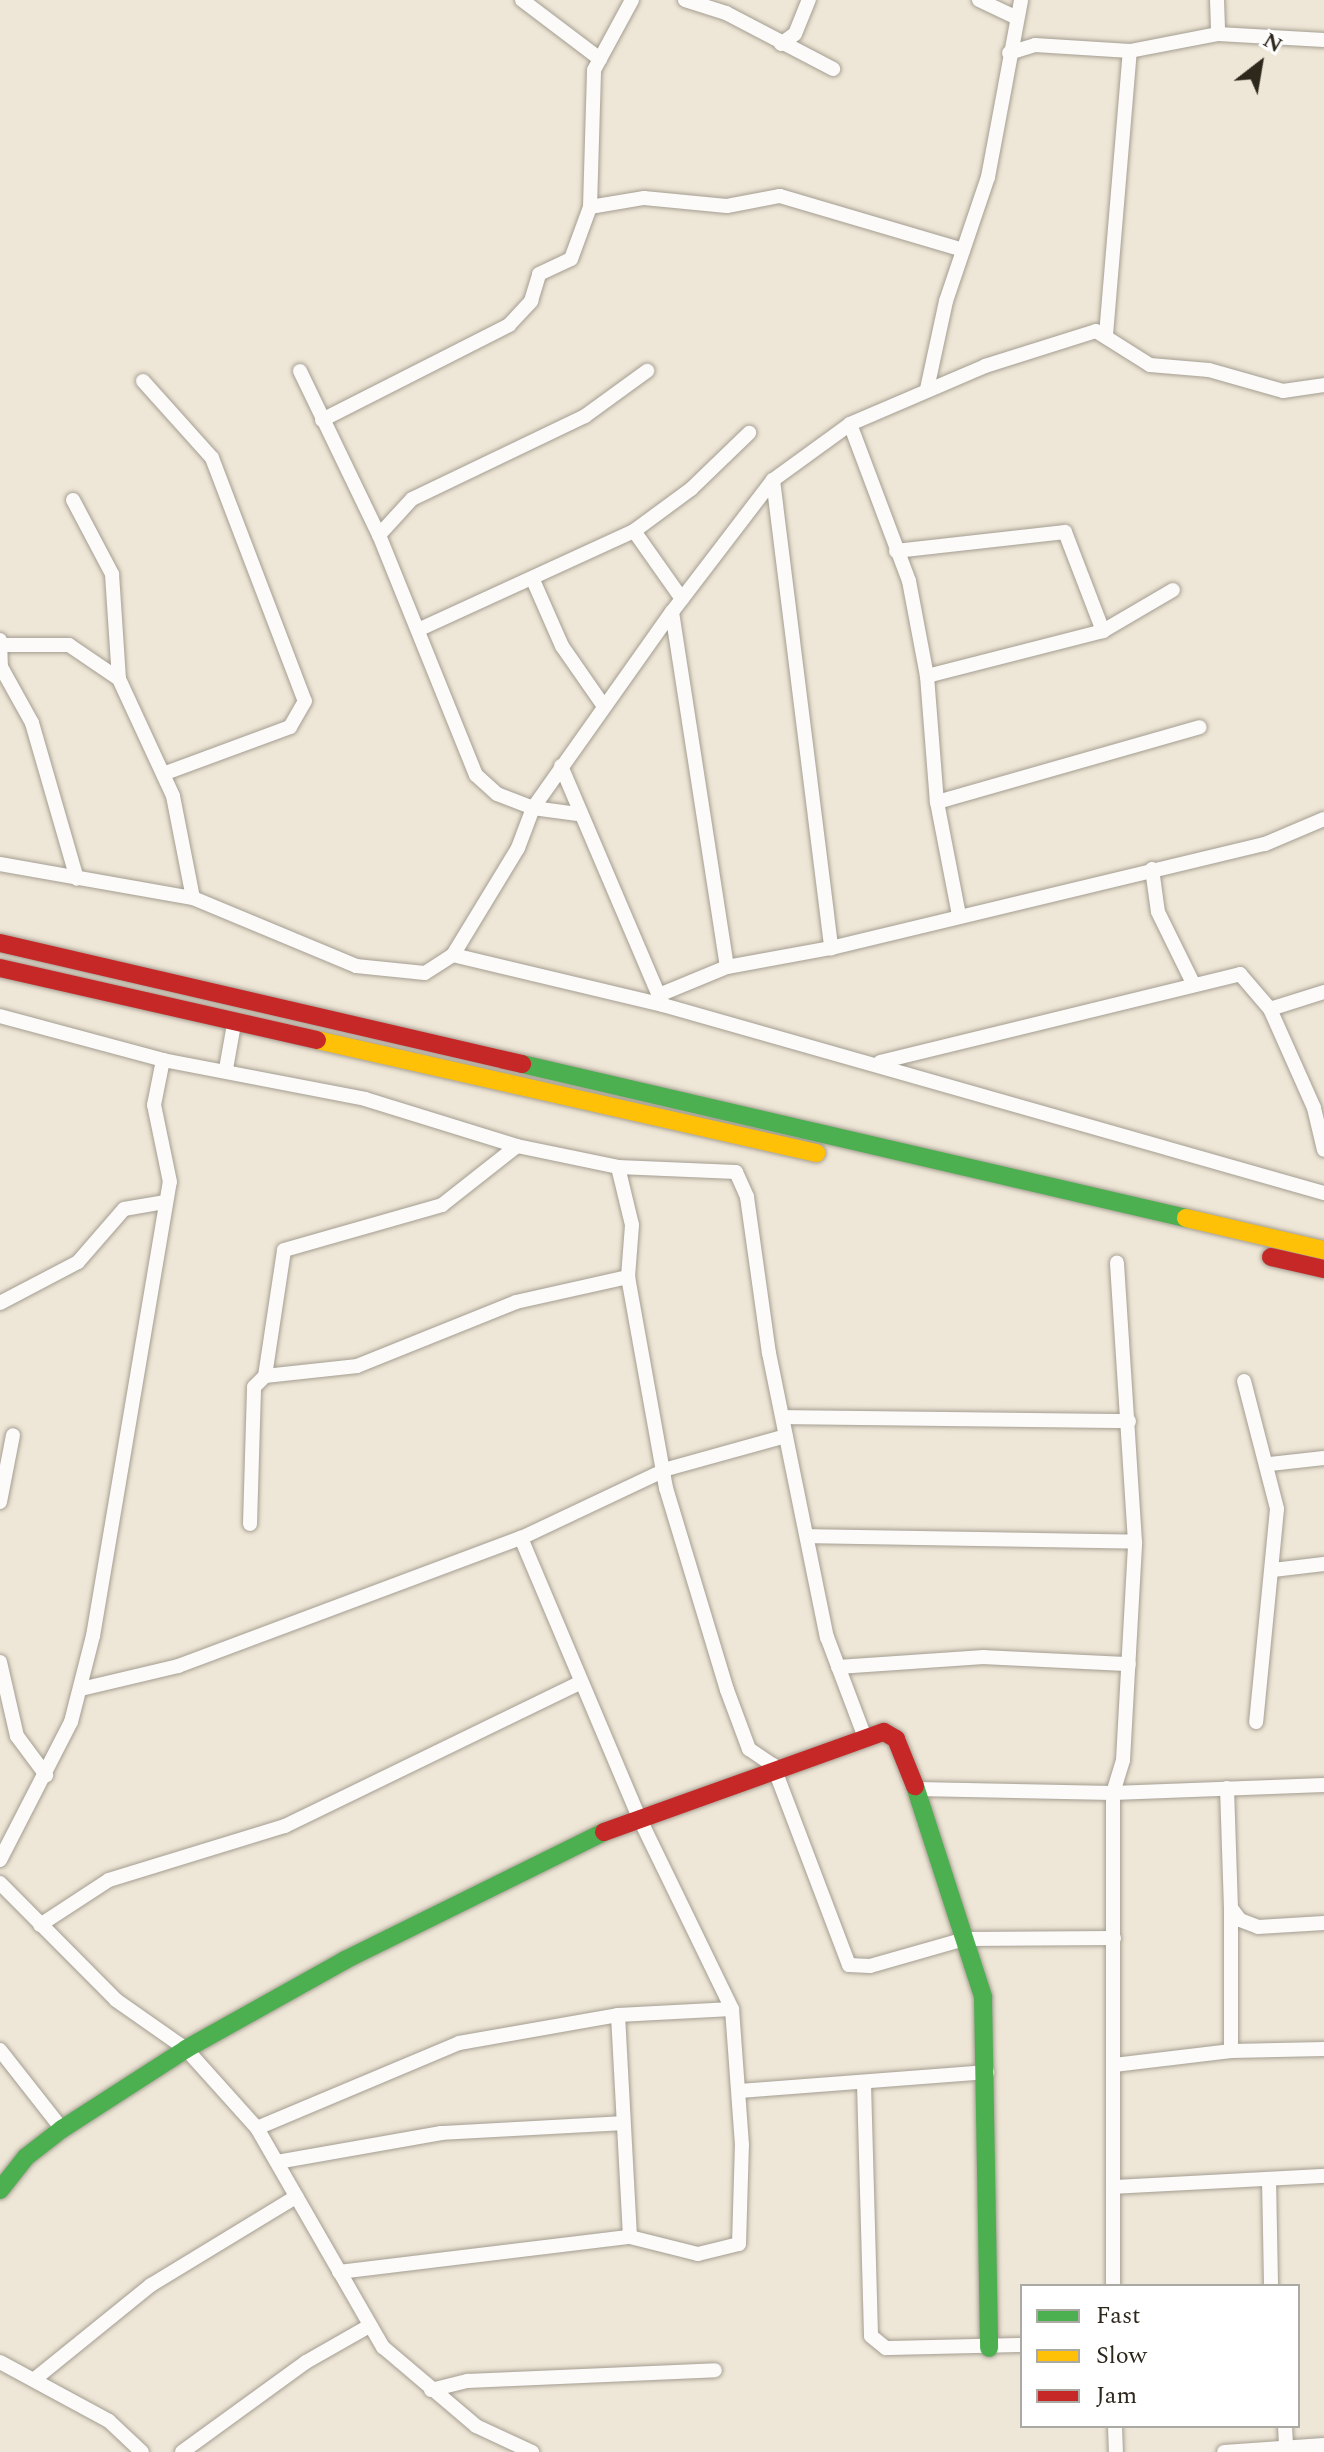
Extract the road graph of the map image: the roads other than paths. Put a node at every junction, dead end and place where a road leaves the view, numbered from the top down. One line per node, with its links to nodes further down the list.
1 (522, 0): 14 (street)
2 (632, 0): 14 (street)
3 (685, 0): 11 (street)
4 (809, 0): 11 (street)
5 (979, 0): 8 (street)
6 (1021, 0): 8 (street)
7 (1217, 0): 9 (street)
8 (1017, 18): 13 (street)
9 (1218, 34): 10 (street); 12 (street)
10 (1324, 40)
11 (781, 44): 15 (street)
12 (1130, 51): 13 (street); 18 (street)
13 (1009, 53): 17 (street)
14 (600, 59): 16 (street)
15 (833, 69)
16 (590, 207): 17 (street); 24 (street)
17 (963, 250): 23 (street)
18 (1106, 335): 22 (street); 23 (street)
19 (300, 371): 24 (street)
20 (647, 371): 30 (street)
21 (143, 381): 44 (street)
22 (1324, 385)
23 (927, 389): 25 (street)
24 (322, 420): 30 (street)
25 (850, 424): 27 (street); 31 (street)
26 (749, 433): 29 (street)
27 (773, 480): 34 (street); 55 (street)
28 (73, 500): 40 (street)
29 (634, 531): 32 (street); 34 (street)
30 (379, 535): 36 (street)
31 (896, 551): 37 (street); 39 (street)
32 (533, 580): 36 (street); 41 (street)
33 (1173, 590): 37 (street)
34 (682, 599): 35 (street)
35 (672, 612): 41 (street); 57 (street)
36 (420, 629): 46 (street)
37 (1103, 631): 39 (street)
38 (2, 642): 40 (street); 51 (street)
39 (927, 676): 45 (street)
40 (119, 679): 44 (street)
41 (603, 705): 43 (street)
42 (1200, 727): 45 (street)
43 (561, 766): 46 (street); 47 (street)
44 (163, 774): 52 (street)
45 (937, 802): 53 (street)
46 (533, 808): 47 (street); 56 (street)
47 (578, 814): 61 (street)
48 (1324, 819): 50 (street)
49 (0, 864): 51 (street)
50 (1152, 869): 53 (street); 59 (street)
51 (77, 879): 52 (street)
52 (193, 898): 56 (street)
53 (959, 915): 55 (street)
54 (0, 943): 73 (main road)
55 (831, 948): 57 (street)
56 (453, 955): 61 (street)
57 (727, 967): 61 (street)
58 (0, 968): 64 (main road)
59 (1193, 983): 62 (street); 66 (street)
60 (1324, 992): 62 (street)
61 (661, 1000): 66 (street)
62 (1270, 1009): 69 (street)
63 (0, 1016): 65 (street)
64 (234, 1024): 67 (street); 75 (main road)
65 (163, 1060): 67 (street); 72 (street)
66 (880, 1062): 71 (street)
67 (226, 1069): 68 (street)
68 (517, 1146): 70 (street); 78 (street)
69 (1324, 1150)
70 (618, 1167): 76 (street); 80 (street)
71 (1324, 1193)
72 (165, 1202): 77 (street); 98 (street)
73 (1324, 1250)
74 (1117, 1263): 81 (street)
75 (1324, 1269)
76 (628, 1277): 78 (street); 86 (street)
77 (0, 1303)
78 (265, 1376): 88 (street)
79 (1244, 1381): 85 (street)
80 (783, 1417): 81 (street); 83 (street)
81 (1129, 1421): 91 (street)
82 (13, 1435): 87 (street)
83 (786, 1436): 86 (street); 89 (street)
84 (1324, 1458): 85 (street)
85 (1270, 1464): 93 (street)
86 (667, 1469): 90 (street); 101 (street)
87 (0, 1502)
88 (250, 1524)
89 (807, 1536): 91 (street); 96 (street)
90 (521, 1538): 97 (street); 98 (street)
91 (1135, 1542): 95 (street)
92 (1324, 1564): 93 (street)
93 (1273, 1570): 99 (street)
94 (0, 1662): 102 (street)
95 (1129, 1664): 96 (street); 106 (street)
96 (838, 1667): 100 (street)
97 (580, 1683): 107 (street); 112 (street)
98 (81, 1689): 102 (street)
99 (1256, 1722)
100 (864, 1735): 101 (main road); 105 (main road)
101 (773, 1765): 107 (main road); 114 (street)
102 (46, 1775): 108 (street)
103 (1324, 1785): 104 (street)
104 (1227, 1788): 106 (street); 110 (street)
105 (917, 1789): 106 (street); 114 (main road)
106 (1113, 1793): 113 (street)
107 (638, 1815): 115 (street); 117 (main road)
108 (0, 1860)
109 (0, 1883): 112 (street)
110 (1231, 1908): 111 (street); 120 (street)
111 (1324, 1923)
112 (40, 1925): 117 (street)
113 (1114, 1938): 114 (street); 121 (street)
114 (965, 1939): 122 (main road)
115 (732, 2009): 116 (street); 124 (street)
116 (618, 2015): 125 (street); 126 (street)
117 (186, 2049): 126 (street); 127 (main road)
118 (1324, 2049): 120 (street)
119 (0, 2050): 127 (street)
120 (1231, 2051): 121 (street)
121 (1114, 2065): 131 (street)
122 (987, 2072): 123 (street); 140 (main road)
123 (864, 2084): 124 (street); 140 (street)
124 (740, 2091): 134 (street)
125 (623, 2123): 128 (street); 134 (street)
126 (257, 2128): 128 (street)
127 (62, 2129): 132 (main road)
128 (277, 2162): 133 (street)
129 (1324, 2176): 130 (street)
130 (1269, 2179): 131 (street); 137 (street)
131 (1113, 2187): 136 (street)
132 (0, 2190)
133 (296, 2197): 135 (street); 143 (street)
134 (630, 2237): 135 (street)
135 (339, 2272): 138 (street)
136 (1113, 2284)
137 (1271, 2284)
138 (369, 2326): 144 (street); 151 (street)
139 (1020, 2345): 140 (street)
140 (989, 2348)
141 (0, 2362): 143 (street)
142 (715, 2370): 144 (street)
143 (36, 2378): 150 (street)
144 (431, 2390): 152 (street)
145 (1115, 2428): 153 (street)
146 (1285, 2428): 147 (street)
147 (1286, 2444): 148 (street); 149 (street)
148 (1324, 2445)
149 (1234, 2451)
150 (142, 2452)
151 (182, 2452)
152 (532, 2452)
153 (1116, 2452)

